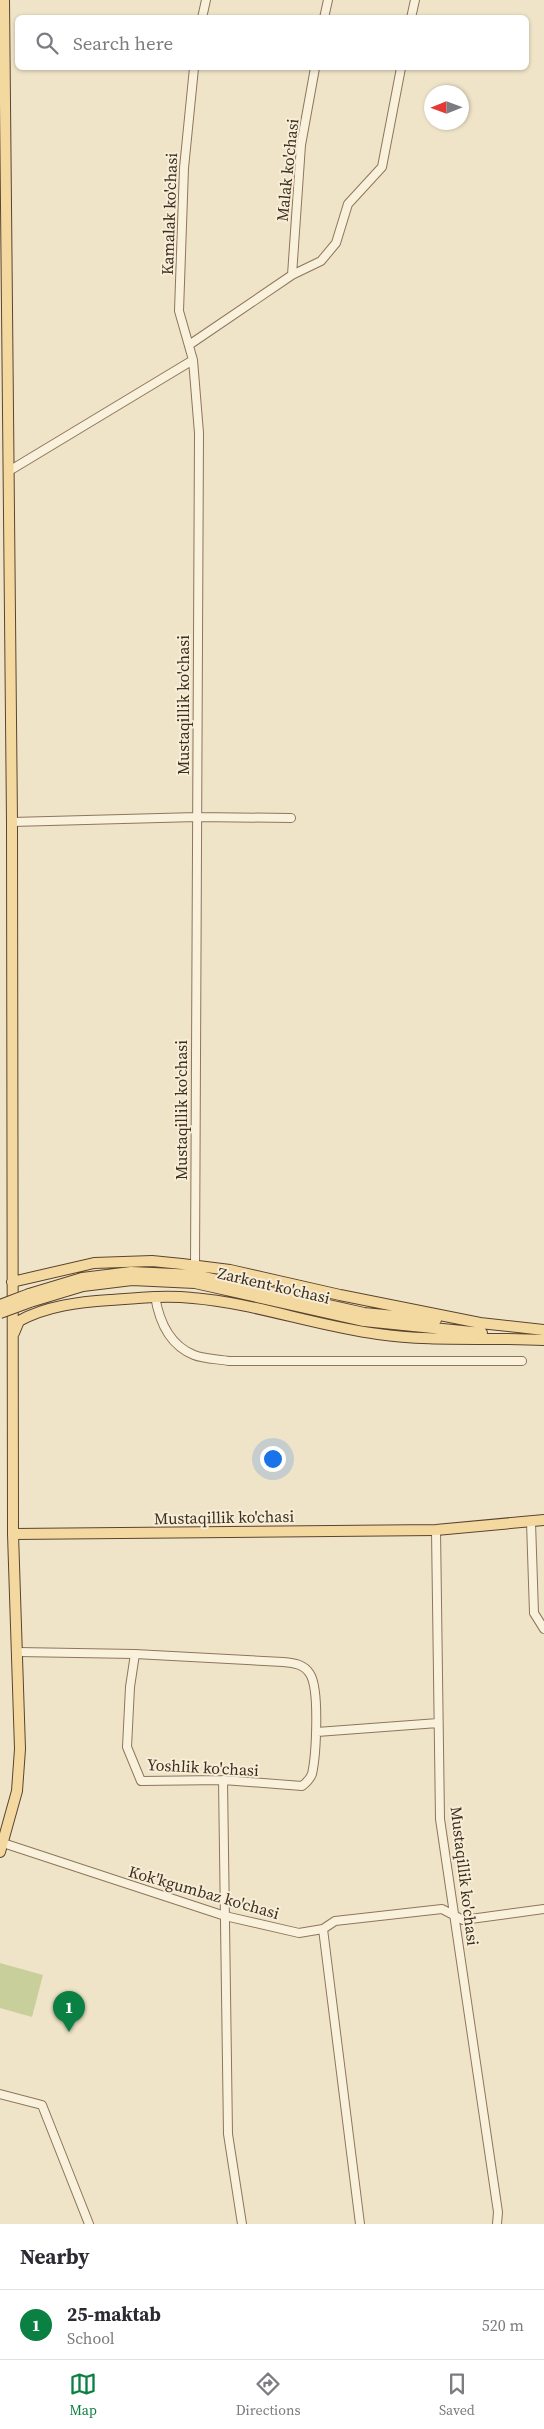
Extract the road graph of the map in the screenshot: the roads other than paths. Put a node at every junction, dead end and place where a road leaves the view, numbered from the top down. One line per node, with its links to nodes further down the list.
1 (4, 0): 14 (main road)
2 (206, 0): 5 (street)
3 (328, 0): 6 (street)
4 (415, 0): 7 (street)
5 (203, 15)
6 (325, 15)
7 (412, 15)
8 (194, 70): 12 (street, Kamalak ko'chasi)
9 (315, 70): 11 (street, Malak ko'chasi)
10 (401, 70): 11 (street)
11 (292, 275): 12 (street)
12 (189, 346): 13 (street, Kamalak ko'chasi)
13 (193, 360): 14 (street); 15 (street, Mustaqillik ko'chasi)
14 (9, 471): 17 (main road)
15 (197, 817): 16 (street); 17 (street); 18 (street, Mustaqillik ko'chasi)
16 (291, 818)
17 (12, 822): 19 (main road)
18 (195, 1266): 19 (main road); 24 (main road)
19 (12, 1282): 26 (main road)
20 (155, 1296): 25 (main road); 26 (main road); 27 (street)
21 (30, 1298): 22 (main road, Zarkent ko'chasi, bridge); 23 (main road, Zarkent ko'chasi, bridge); 24 (main road, Zarkent ko'chasi); 25 (main road, Zarkent ko'chasi)
22 (0, 1305)
23 (0, 1313)
24 (544, 1330)
25 (544, 1340)
26 (12, 1342): 31 (main road)
27 (522, 1361)
28 (544, 1520): 29 (main road, Mustaqillik ko'chasi)
29 (531, 1522): 30 (main road, Mustaqillik ko'chasi); 32 (street)
30 (436, 1530): 31 (main road, Mustaqillik ko'chasi); 35 (street, Mustaqillik ko'chasi)
31 (13, 1534): 33 (main road)
32 (544, 1629)
33 (18, 1652): 34 (street, Yoshlik ko'chasi); 38 (main road)
34 (136, 1654): 36 (street, Yoshlik ko'chasi); 37 (street, Yoshlik ko'chasi)
35 (438, 1723): 36 (street); 40 (street, Mustaqillik ko'chasi)
36 (317, 1732): 37 (street, Yoshlik ko'chasi)
37 (223, 1780): 41 (street)
38 (2, 1847): 41 (street, Kok'kgumbaz ko'chasi)
39 (544, 1909): 40 (street, Kok'kgumbaz ko'chasi)
40 (454, 1914): 42 (street, Kok'kgumbaz ko'chasi); 47 (street, Mustaqillik ko'chasi)
41 (225, 1916): 42 (street, Kok'kgumbaz ko'chasi); 45 (street)
42 (322, 1929): 46 (street)
43 (0, 2094): 44 (street)
44 (89, 2224)
45 (242, 2224)
46 (360, 2224)
47 (497, 2224)

